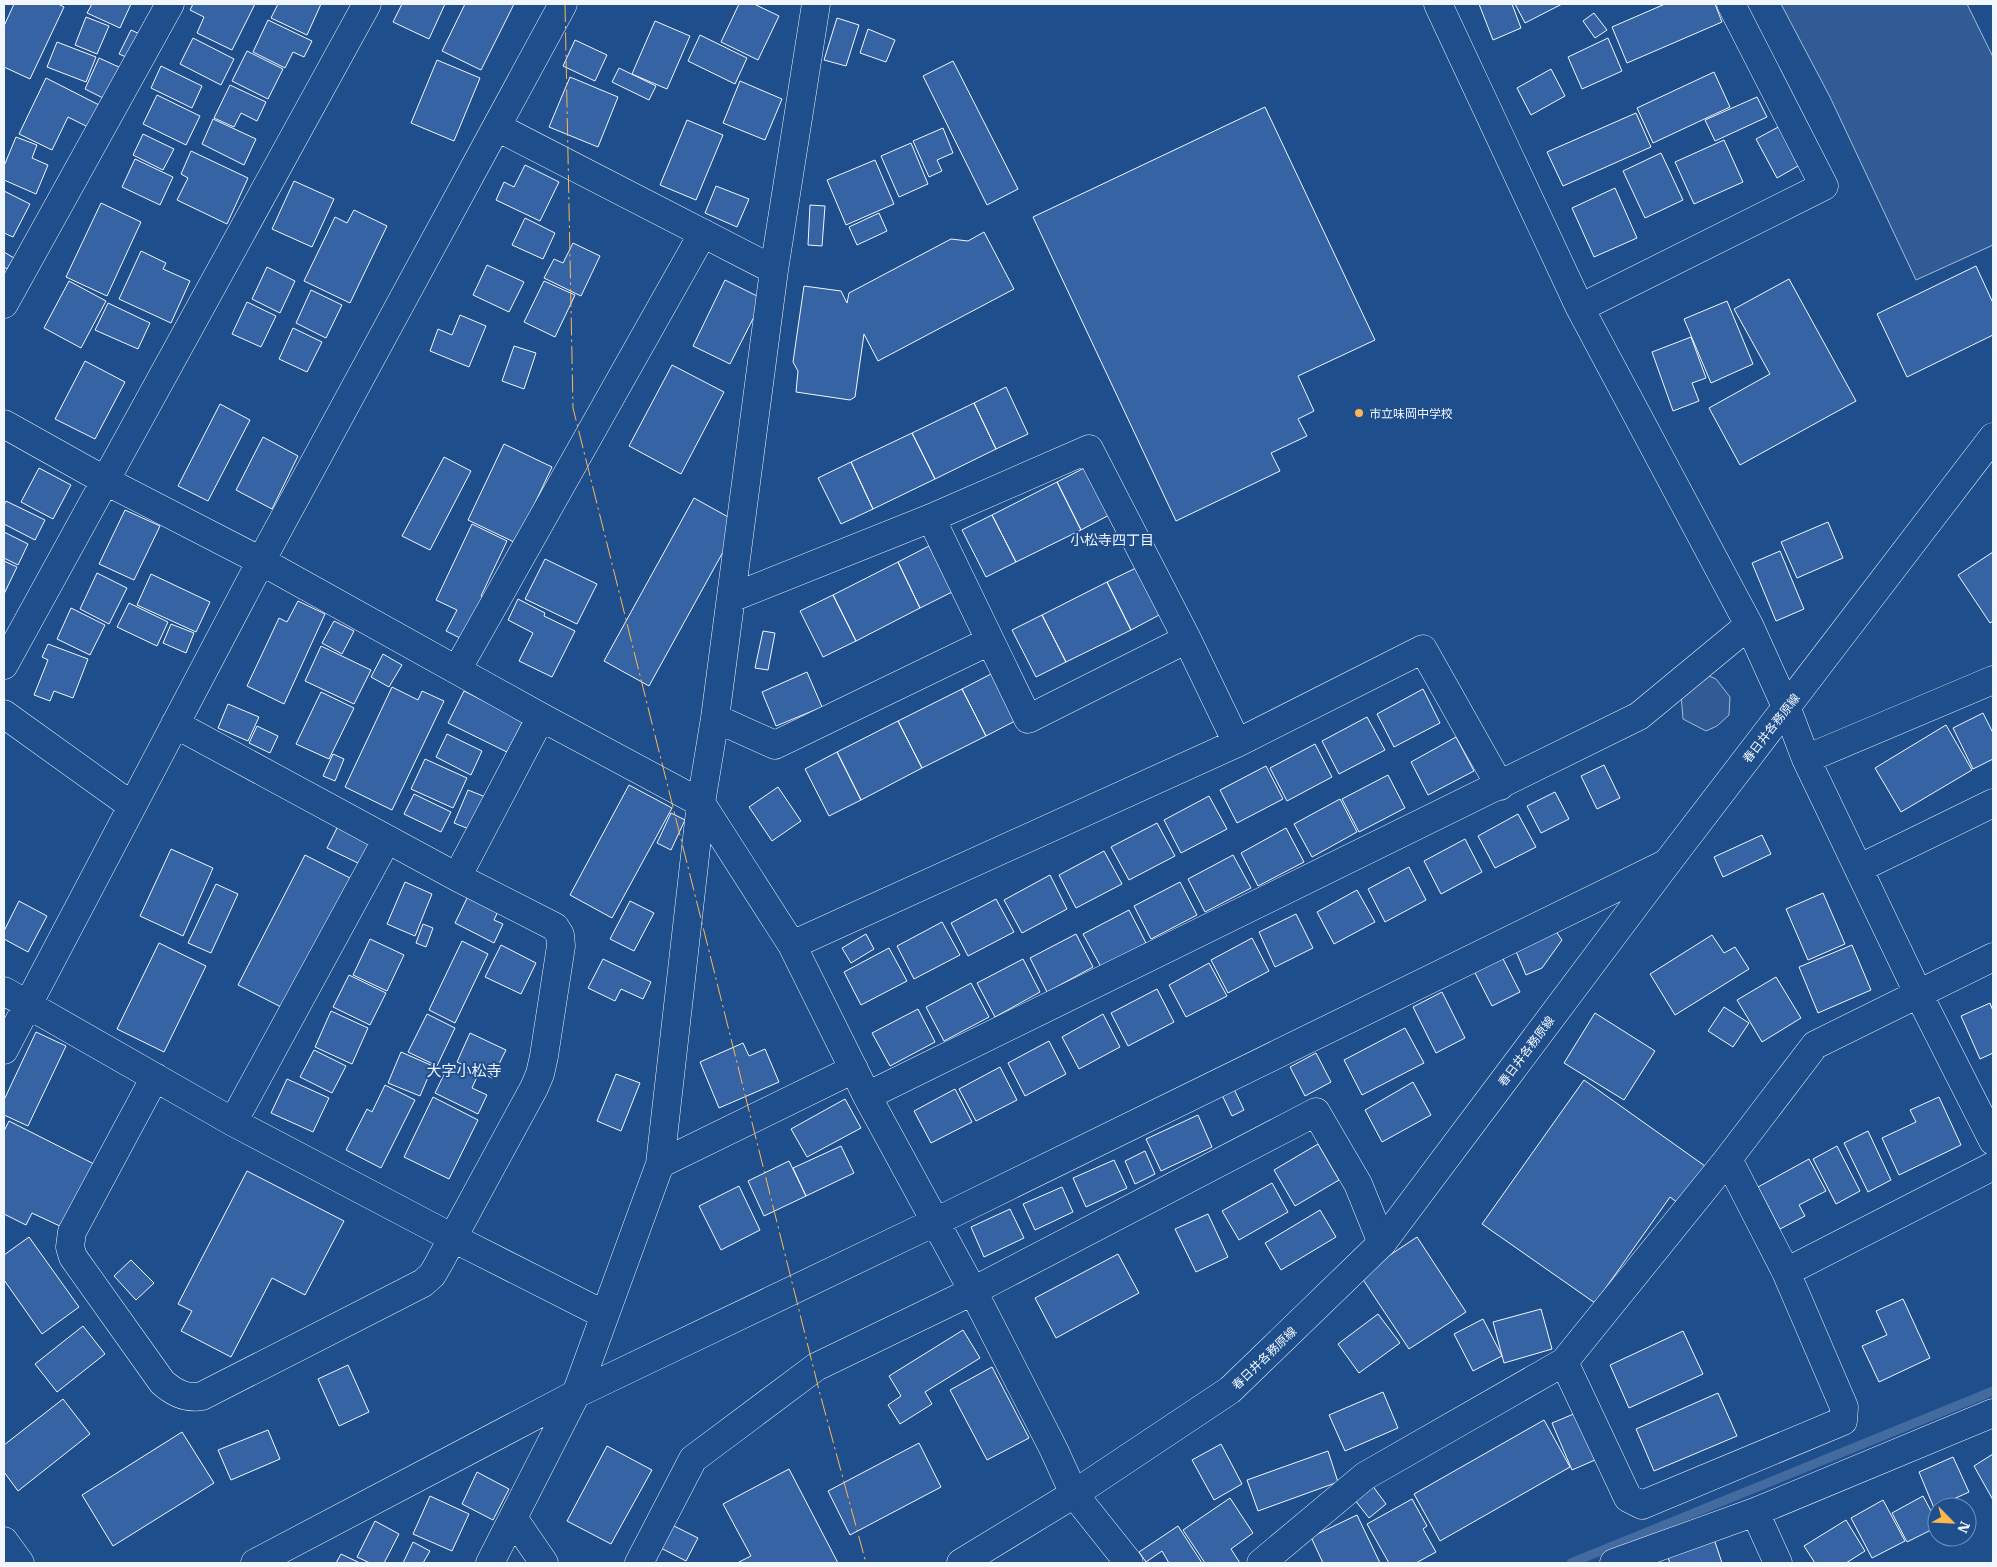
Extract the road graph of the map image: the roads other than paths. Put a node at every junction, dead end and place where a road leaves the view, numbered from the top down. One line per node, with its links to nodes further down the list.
1 (170, 4): 10 (street)
2 (367, 4): 14 (street)
3 (563, 4): 7 (street)
4 (816, 4): 9 (street)
5 (1438, 4): 11 (street)
6 (1731, 4): 11 (street)
7 (497, 127): 8 (street); 16 (street)
8 (703, 233): 9 (street); 22 (street)
9 (774, 270): 17 (street)
10 (4, 304)
11 (1580, 308): 18 (street)
12 (4, 424): 14 (street)
13 (1993, 437): 24 (street, 春日井各務原線)
14 (104, 480): 16 (street); 21 (street)
15 (931, 518): 17 (street); 19 (street); 20 (street)
16 (261, 561): 22 (street); 28 (street)
17 (731, 598): 27 (street)
18 (1750, 625): 24 (street); 31 (street)
19 (1187, 640): 20 (street); 29 (street)
20 (990, 641): 27 (street)
21 (4, 665)
22 (457, 670): 26 (street)
23 (1993, 680): 30 (street)
24 (1787, 709): 30 (street); 36 (street, 春日井各務原線)
25 (4, 714): 34 (street)
26 (541, 717): 32 (street); 38 (street)
27 (715, 718): 32 (street)
28 (175, 724): 34 (street); 35 (street)
29 (1237, 743): 31 (street); 39 (street)
30 (1806, 759): 37 (street)
31 (1500, 786): 47 (street)
32 (702, 803): 39 (street); 51 (street)
33 (1993, 804): 37 (street)
34 (132, 806): 43 (street)
35 (387, 839): 38 (street); 48 (street)
36 (1667, 863): 53 (street); 55 (street, 春日井各務原線)
37 (1860, 868): 42 (street)
38 (457, 877): 54 (street)
39 (792, 945): 45 (street)
40 (1993, 957): 42 (street)
41 (4, 991): 43 (street)
42 (1918, 993): 49 (street); 50 (street)
43 (28, 1004): 44 (street); 46 (street)
44 (4, 1050)
45 (854, 1069): 47 (street); 51 (street)
46 (155, 1077): 48 (street); 54 (street)
47 (867, 1096): 53 (street)
48 (233, 1122): 54 (street)
49 (1993, 1141)
50 (1728, 1159): 56 (street); 59 (street)
51 (660, 1164): 58 (street)
52 (1993, 1166): 56 (street)
53 (935, 1222): 57 (street); 60 (street)
54 (453, 1238): 58 (street)
55 (1382, 1244): 57 (street); 62 (street, 春日井各務原線)
56 (1786, 1272): 59 (street)
57 (972, 1291): 62 (street); 70 (street)
58 (605, 1315): 60 (street)
59 (1564, 1362): 73 (street)
60 (576, 1394): 64 (street); 67 (street)
61 (1993, 1413): 63 (street)
62 (1074, 1494): 71 (street, 春日井各務原線); 72 (street)
63 (1755, 1512): 74 (street); 75 (street)
64 (514, 1519): 68 (street); 69 (street)
65 (4, 1541): 66 (street)
66 (20, 1563)
67 (254, 1563)
68 (490, 1563)
69 (544, 1563)
70 (639, 1563)
71 (961, 1563)
72 (1129, 1563)
73 (1260, 1563)
74 (1614, 1563)
75 (1778, 1563)

